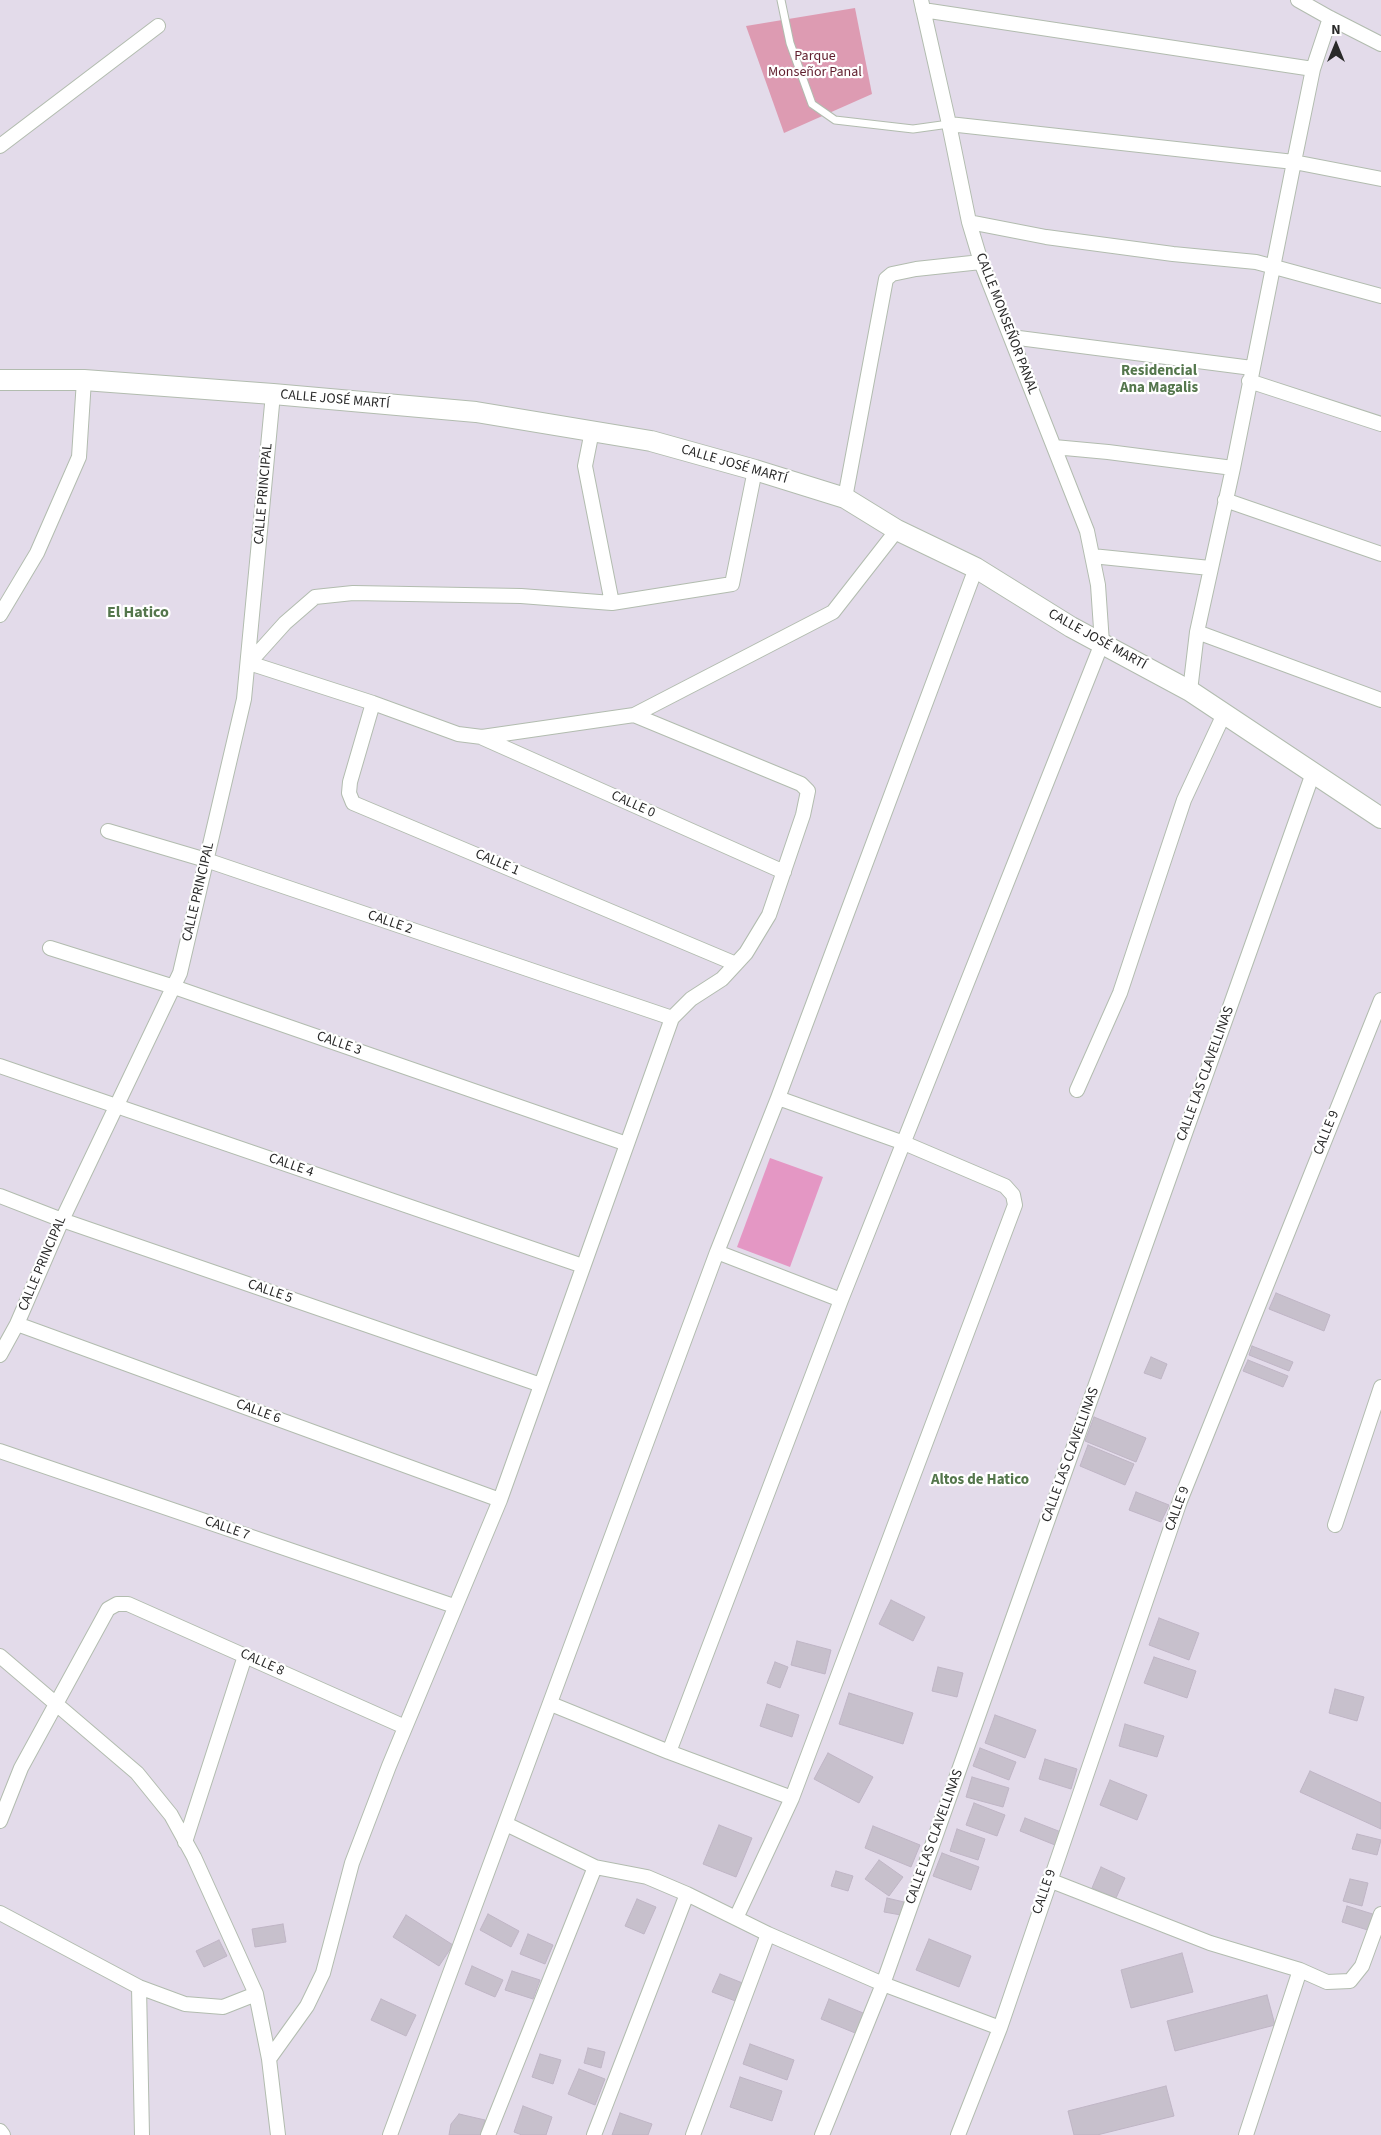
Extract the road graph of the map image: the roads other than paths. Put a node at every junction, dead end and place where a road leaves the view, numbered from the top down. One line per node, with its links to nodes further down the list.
1 (781, 0): 8 (lane)
2 (1298, 0): 4 (street)
3 (922, 5): 7 (street); 8 (street, CALLE MONSEÑOR PANAL)
4 (1330, 18): 6 (street); 7 (street)
5 (158, 26): 9 (street)
6 (1381, 44)
7 (1314, 69): 10 (street)
8 (949, 124): 10 (street); 12 (street, CALLE MONSEÑOR PANAL)
9 (0, 146)
10 (1294, 162): 11 (street); 14 (street)
11 (1381, 179)
12 (969, 222): 13 (street, CALLE MONSEÑOR PANAL); 14 (street)
13 (981, 262): 16 (street, CALLE MONSEÑOR PANAL); 26 (street)
14 (1272, 268): 15 (street); 17 (street)
15 (1381, 296)
16 (1011, 337): 17 (street); 23 (street, CALLE MONSEÑOR PANAL)
17 (1250, 375): 21 (street); 24 (street)
18 (0, 380): 19 (main road, CALLE JOSÉ MARTÍ)
19 (84, 380): 20 (main road, CALLE JOSÉ MARTÍ); 34 (street)
20 (273, 394): 22 (main road, CALLE JOSÉ MARTÍ); 37 (street, CALLE PRINCIPAL)
21 (1381, 424)
22 (592, 431): 25 (main road, CALLE JOSÉ MARTÍ); 33 (street)
23 (1054, 447): 24 (street); 30 (street, CALLE MONSEÑOR PANAL)
24 (1233, 468): 27 (street)
25 (755, 470): 26 (main road, CALLE JOSÉ MARTÍ); 33 (street)
26 (846, 498): 28 (main road, CALLE JOSÉ MARTÍ)
27 (1225, 500): 29 (street); 32 (street)
28 (897, 530): 31 (main road, CALLE JOSÉ MARTÍ); 42 (street)
29 (1381, 554)
30 (1092, 556): 32 (street); 36 (street, CALLE MONSEÑOR PANAL)
31 (976, 568): 36 (main road, CALLE JOSÉ MARTÍ); 56 (street)
32 (1210, 568): 35 (street)
33 (612, 603): 37 (street)
34 (0, 615)
35 (1198, 632): 38 (street); 39 (street)
36 (1102, 643): 38 (main road, CALLE JOSÉ MARTÍ); 58 (street)
37 (249, 663): 40 (street); 47 (street, CALLE PRINCIPAL)
38 (1190, 691): 41 (main road, CALLE JOSÉ MARTÍ)
39 (1381, 700)
40 (373, 703): 43 (street); 50 (street, CALLE 1)
41 (1224, 714): 44 (main road, CALLE JOSÉ MARTÍ); 55 (street)
42 (634, 715): 43 (street); 48 (street)
43 (482, 738): 48 (street, CALLE 0)
44 (1313, 773): 45 (main road, CALLE JOSÉ MARTÍ); 91 (street, CALLE LAS CLAVELLINAS)
45 (1381, 818)
46 (108, 831): 47 (street, CALLE 2)
47 (206, 860): 51 (street, CALLE PRINCIPAL); 53 (street, CALLE 2)
48 (784, 872): 50 (street)
49 (50, 948): 51 (street, CALLE 3)
50 (736, 964): 53 (street)
51 (174, 987): 57 (street, CALLE PRINCIPAL); 59 (street, CALLE 3)
52 (1381, 1000): 84 (street, CALLE 9)
53 (672, 1018): 59 (street)
54 (0, 1066): 57 (street, CALLE 4)
55 (1077, 1090)
56 (778, 1098): 58 (street); 62 (street)
57 (115, 1106): 61 (street, CALLE PRINCIPAL); 63 (street, CALLE 4)
58 (904, 1143): 64 (street); 79 (street)
59 (627, 1144): 63 (street)
60 (0, 1196): 61 (street, CALLE 5)
61 (62, 1220): 65 (street, CALLE PRINCIPAL); 67 (street, CALLE 5)
62 (718, 1252): 64 (street); 76 (street)
63 (583, 1266): 67 (street)
64 (841, 1300): 78 (street)
65 (17, 1324): 66 (street, CALLE PRINCIPAL); 70 (street, CALLE 6)
66 (0, 1355)
67 (541, 1385): 70 (street)
68 (1381, 1387): 71 (street)
69 (0, 1451): 72 (street, CALLE 7)
70 (500, 1500): 72 (street)
71 (1336, 1525)
72 (454, 1606): 77 (street)
73 (0, 1656): 75 (street)
74 (245, 1656): 75 (street, CALLE 8); 77 (street, CALLE 8); 82 (street)
75 (57, 1703): 80 (street); 82 (street)
76 (550, 1704): 78 (street); 81 (street)
77 (405, 1727): 95 (street)
78 (669, 1752): 79 (street)
79 (792, 1798): 88 (street)
80 (0, 1821)
81 (506, 1824): 83 (street); 100 (street)
82 (185, 1842): 93 (street)
83 (595, 1866): 85 (street); 101 (street)
84 (1049, 1880): 90 (street); 94 (street, CALLE 9)
85 (687, 1894): 88 (street); 102 (street)
86 (0, 1914): 92 (street)
87 (1381, 1914): 90 (street)
88 (736, 1918): 89 (street)
89 (768, 1934): 91 (street); 103 (street)
90 (1300, 1970): 106 (street)
91 (883, 1984): 94 (street); 104 (street, CALLE LAS CLAVELLINAS)
92 (139, 1987): 93 (street); 98 (street)
93 (256, 1994): 95 (street)
94 (1000, 2028): 105 (street, CALLE 9)
95 (269, 2059): 99 (street)
96 (0, 2131): 97 (street)
97 (3, 2135)
98 (142, 2135)
99 (278, 2135)
100 (390, 2135)
101 (488, 2135)
102 (594, 2135)
103 (693, 2135)
104 (822, 2135)
105 (958, 2135)
106 (1246, 2135)

